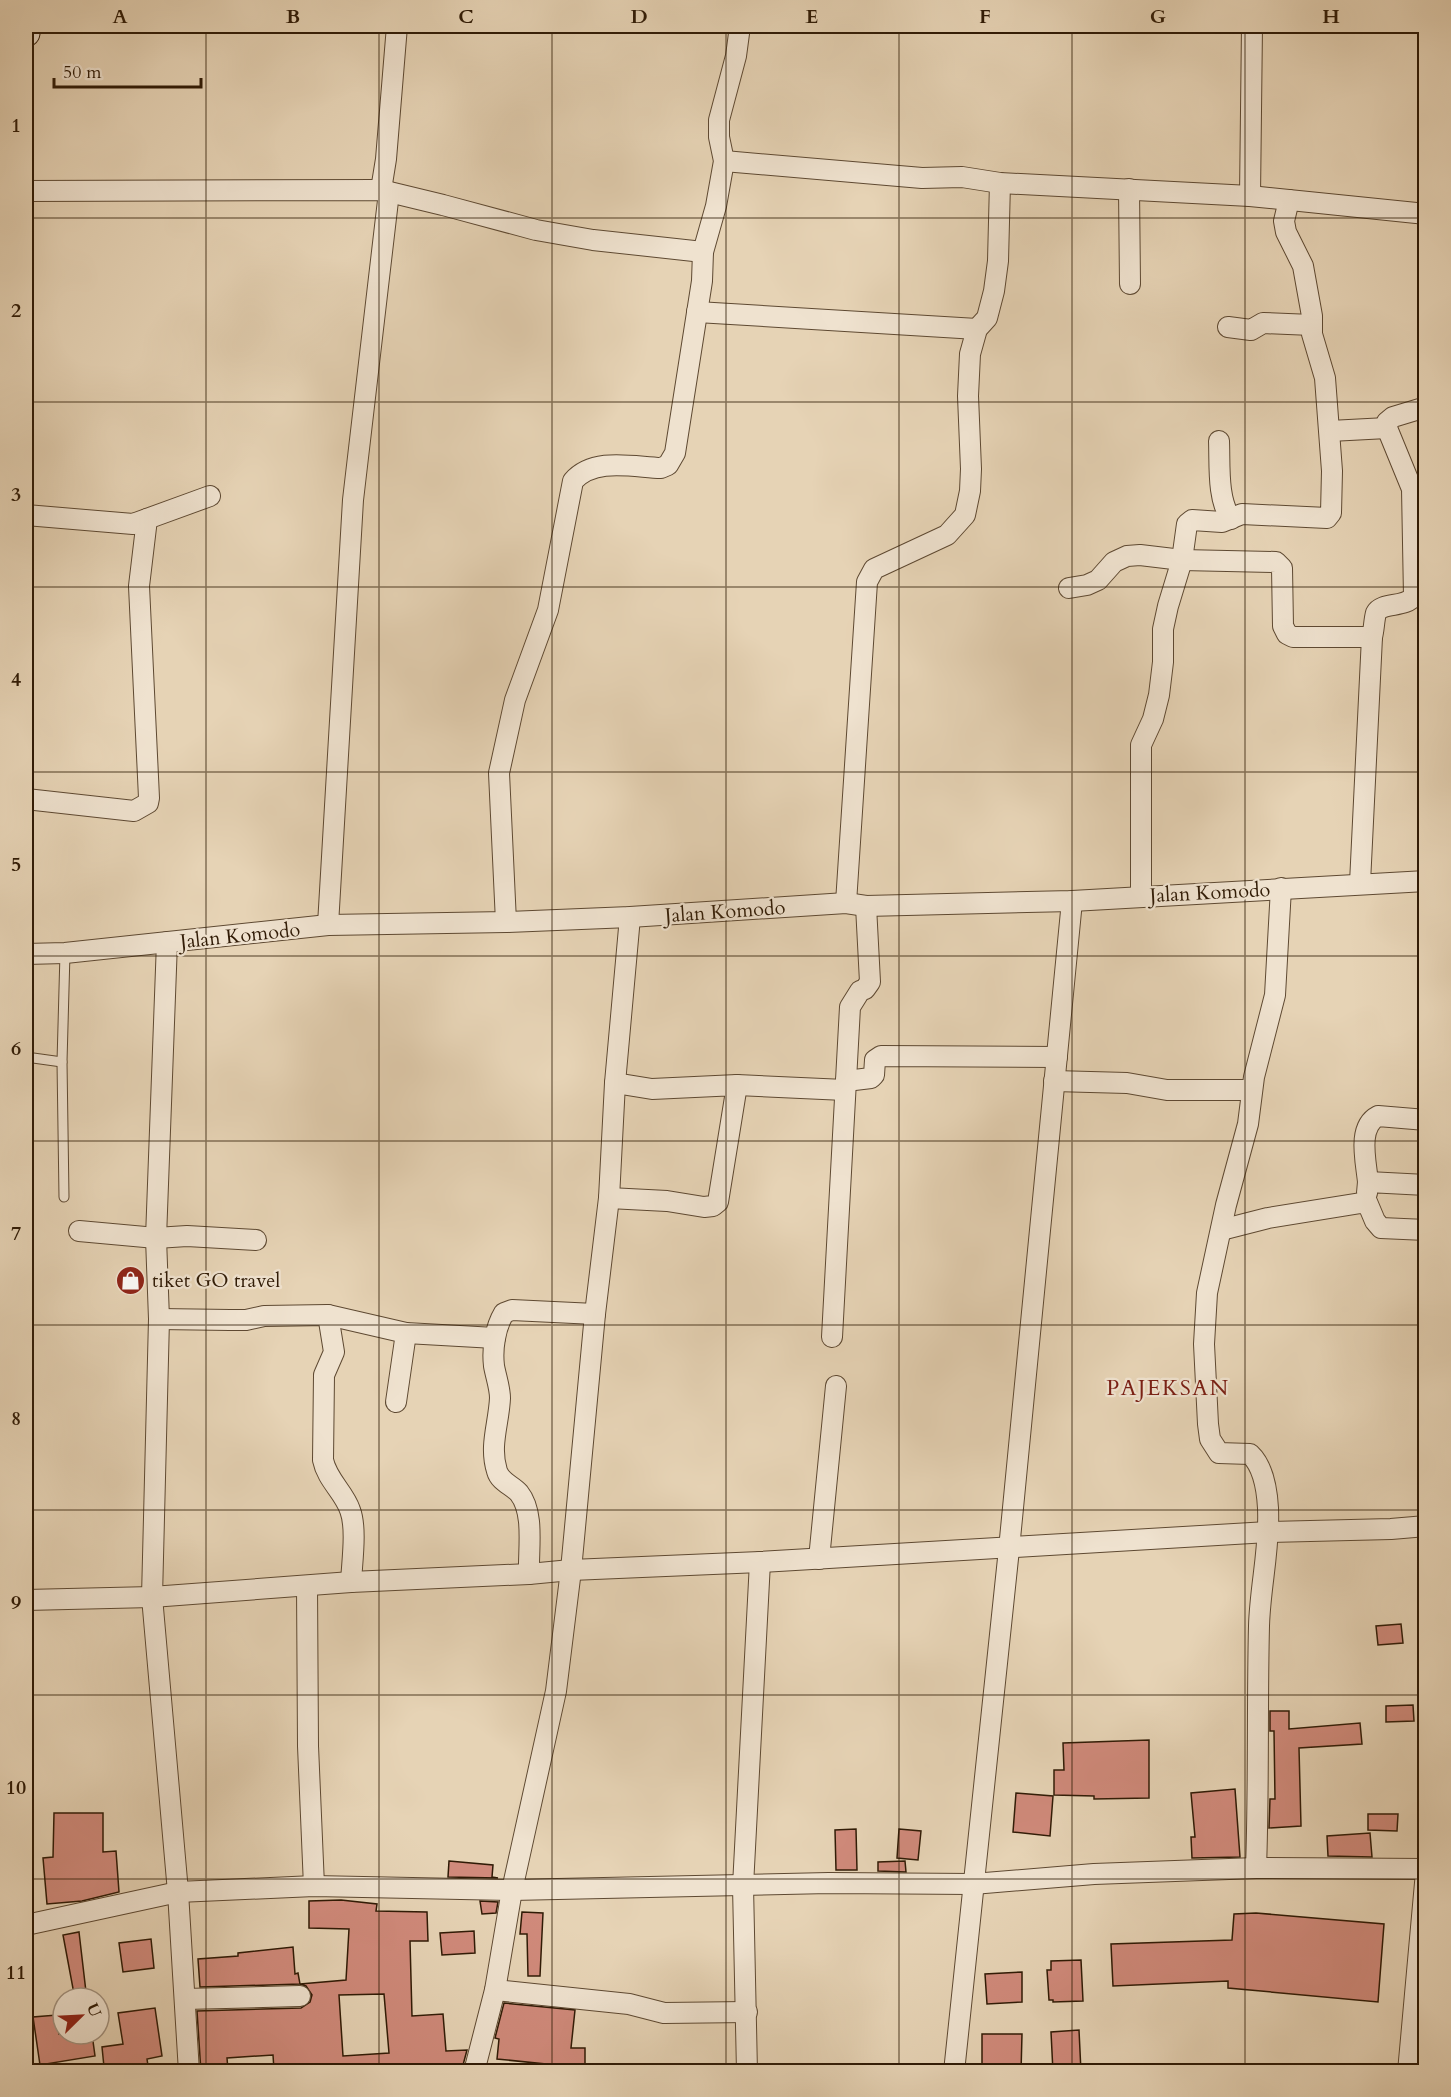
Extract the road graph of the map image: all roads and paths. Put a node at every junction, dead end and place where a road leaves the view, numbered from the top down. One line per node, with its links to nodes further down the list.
1 (27, 26): 5 (street)
2 (397, 26): 10 (street)
3 (740, 26): 6 (street)
4 (1252, 26): 11 (street)
5 (26, 33)
6 (724, 161): 7 (street); 14 (street)
7 (1000, 183): 8 (street); 19 (street)
8 (1129, 189): 11 (street); 15 (street)
9 (26, 191): 10 (street)
10 (385, 191): 14 (street); 41 (street)
11 (1250, 196): 12 (street)
12 (1289, 200): 13 (street); 17 (street)
13 (1425, 214)
14 (703, 252): 16 (street)
15 (1130, 284)
16 (697, 312): 19 (street); 40 (street)
17 (1312, 325): 18 (street); 22 (street)
18 (1228, 327)
19 (976, 329): 37 (street)
20 (1425, 406): 21 (street)
21 (1387, 428): 22 (street); 30 (street)
22 (1330, 431): 27 (street)
23 (1219, 441): 27 (street)
24 (210, 496): 26 (street)
25 (26, 515): 26 (street)
26 (147, 519): 31 (street)
27 (1231, 519): 28 (street)
28 (1182, 561): 29 (street); 30 (street); 35 (street)
29 (1069, 588)
30 (1372, 637): 33 (street)
31 (26, 799)
32 (1425, 881): 33 (street, Jalan Komodo)
33 (1360, 883): 34 (street, Jalan Komodo)
34 (1281, 888): 35 (street, Jalan Komodo); 52 (street)
35 (1141, 896): 36 (street, Jalan Komodo)
36 (1072, 901): 38 (street, Jalan Komodo); 46 (street)
37 (846, 903): 38 (street, Jalan Komodo); 39 (street, Jalan Komodo)
38 (866, 906): 51 (street)
39 (630, 917): 40 (street, Jalan Komodo); 49 (street)
40 (506, 922): 41 (street, Jalan Komodo)
41 (328, 925): 42 (street, Jalan Komodo)
42 (167, 942): 43 (street, Jalan Komodo); 62 (street)
43 (65, 952): 44 (street, Jalan Komodo); 47 (lane)
44 (26, 954)
45 (26, 1057): 47 (lane)
46 (1057, 1057): 48 (street); 51 (street)
47 (62, 1062): 56 (lane)
48 (1054, 1081): 52 (street); 74 (street)
49 (615, 1083): 50 (street); 57 (street)
50 (737, 1085): 51 (street); 57 (street)
51 (846, 1085): 68 (street)
52 (1251, 1090): 59 (street)
53 (1425, 1120): 54 (street)
54 (1368, 1182): 55 (street); 58 (street)
55 (1425, 1185)
56 (64, 1197)
57 (609, 1198): 64 (street)
58 (1367, 1202): 59 (street); 60 (street)
59 (1221, 1230): 73 (street)
60 (1425, 1230)
61 (79, 1231): 62 (street)
62 (156, 1238): 63 (street); 66 (street)
63 (256, 1240)
64 (595, 1314): 69 (street); 77 (street)
65 (328, 1315): 66 (street); 67 (street); 79 (street)
66 (159, 1319): 81 (street)
67 (406, 1333): 69 (street); 71 (street)
68 (832, 1337)
69 (495, 1338): 78 (street)
70 (836, 1386): 75 (street)
71 (396, 1402)
72 (1425, 1526): 73 (street)
73 (1268, 1532): 74 (street); 83 (street)
74 (1010, 1549): 75 (street); 85 (street)
75 (819, 1559): 76 (street)
76 (759, 1562): 77 (street); 87 (street)
77 (571, 1570): 78 (street); 88 (street)
78 (528, 1574): 79 (street)
79 (351, 1582): 80 (street)
80 (307, 1586): 81 (street); 86 (street)
81 (152, 1597): 82 (street); 89 (street)
82 (26, 1600)
83 (1256, 1868): 84 (street); 85 (street)
84 (1425, 1871): 99 (street)
85 (973, 1884): 87 (street); 98 (street)
86 (314, 1886): 88 (street); 89 (street)
87 (743, 1886): 88 (street); 94 (street)
88 (512, 1890): 91 (street)
89 (178, 1892): 90 (street); 93 (street)
90 (26, 1925)
91 (495, 1990): 94 (street); 96 (street)
92 (300, 1996): 93 (street)
93 (185, 1999): 95 (street)
94 (747, 2012): 97 (street)
95 (189, 2072)
96 (474, 2072)
97 (747, 2072)
98 (954, 2072)
99 (1408, 2072)

